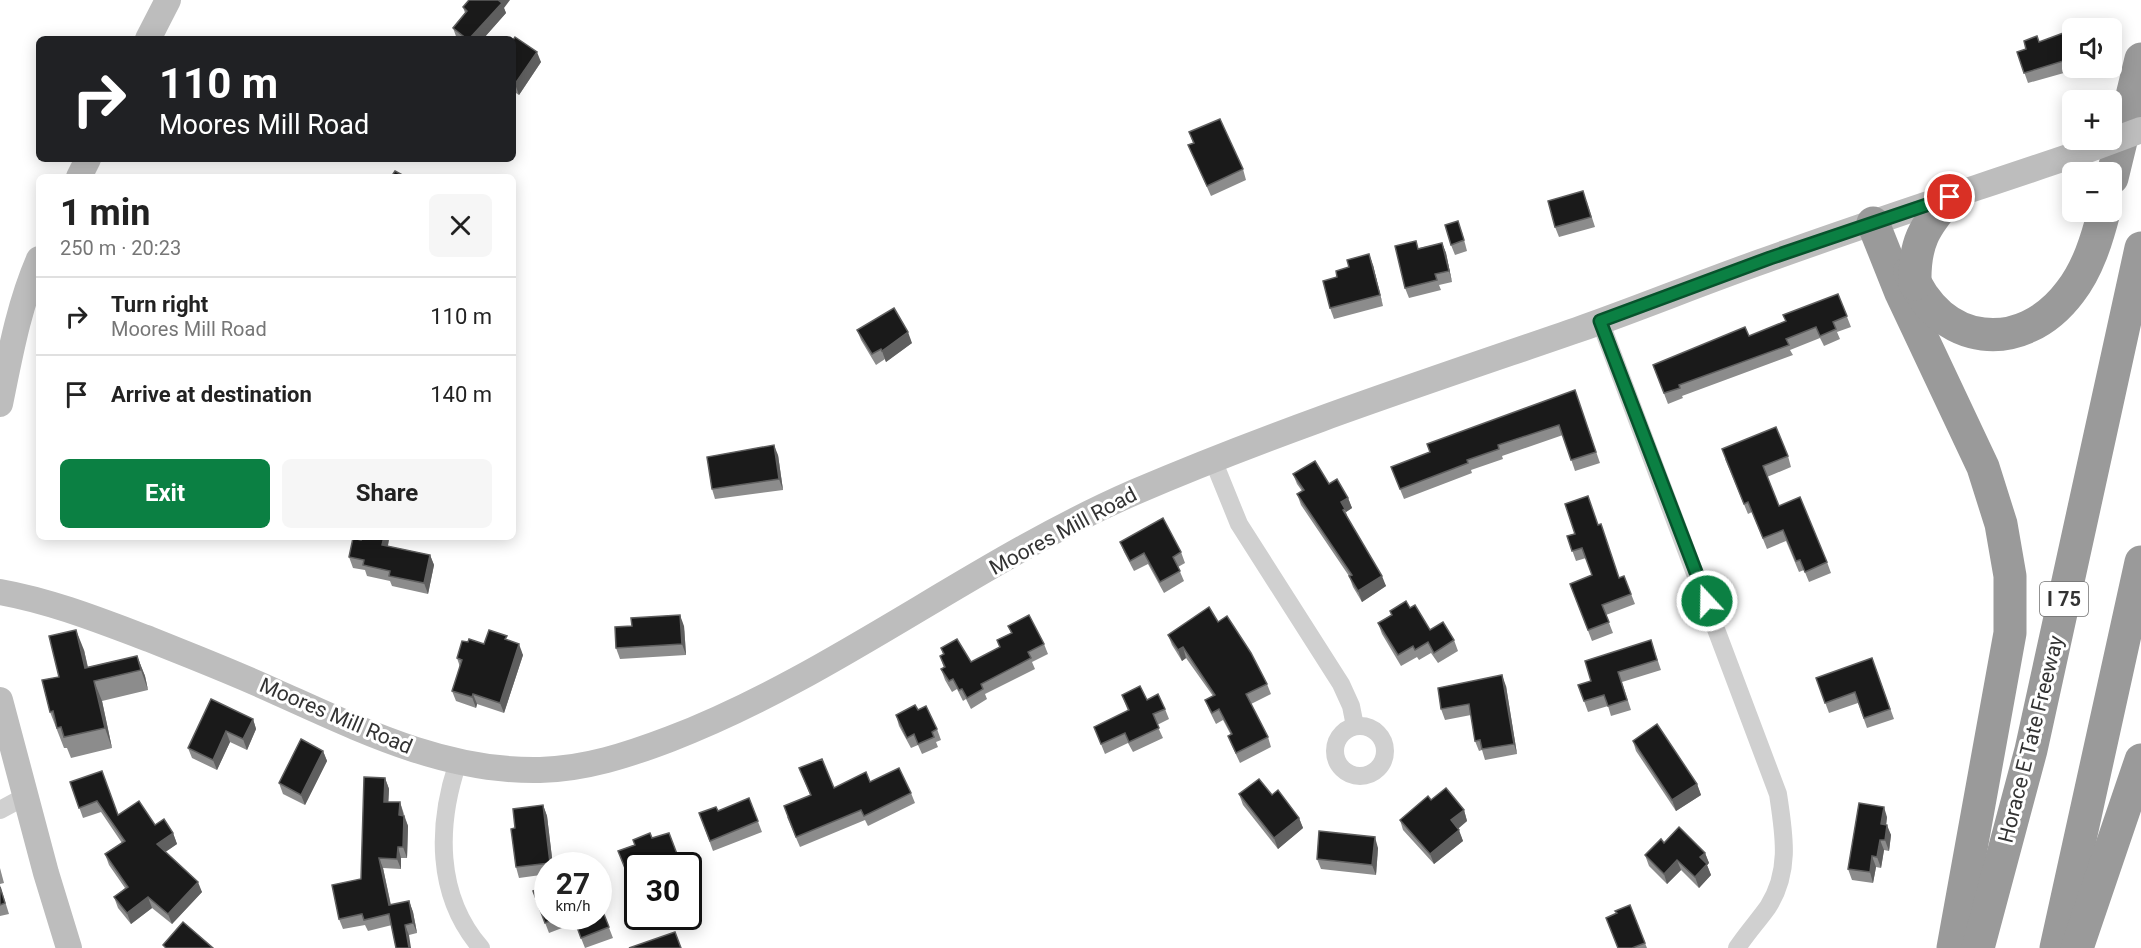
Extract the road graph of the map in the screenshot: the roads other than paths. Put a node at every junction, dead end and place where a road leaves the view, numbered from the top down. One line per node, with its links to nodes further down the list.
1 (168, 0): 2 (street)
2 (150, 36)
3 (2141, 59): 5 (highway)
4 (2141, 130): 6 (street, Moores Mill Road, bridge)
5 (2116, 162)
6 (1950, 197): 7 (street, Moores Mill Road); 11 (highway)
7 (1882, 220): 11 (highway); 12 (street, Moores Mill Road); 26 (highway)
8 (2101, 222): 11 (highway)
9 (2141, 248): 27 (highway, Horace E Tate Freeway / I 75)
10 (36, 268): 13 (street)
11 (1915, 284)
12 (1600, 321): 14 (street, Moores Mill Road); 25 (street)
13 (0, 404)
14 (1213, 460): 18 (street); 20 (street, Moores Mill Road)
15 (2141, 562): 28 (highway)
16 (0, 592): 20 (street, Moores Mill Road)
17 (0, 700): 21 (street)
18 (1355, 726)
19 (2141, 760): 29 (highway)
20 (458, 762): 24 (street)
21 (26, 796): 22 (street); 23 (street)
22 (0, 810)
23 (69, 948)
24 (481, 948)
25 (1737, 948)
26 (1953, 948)
27 (1978, 948)
28 (2056, 948)
29 (2077, 948)

